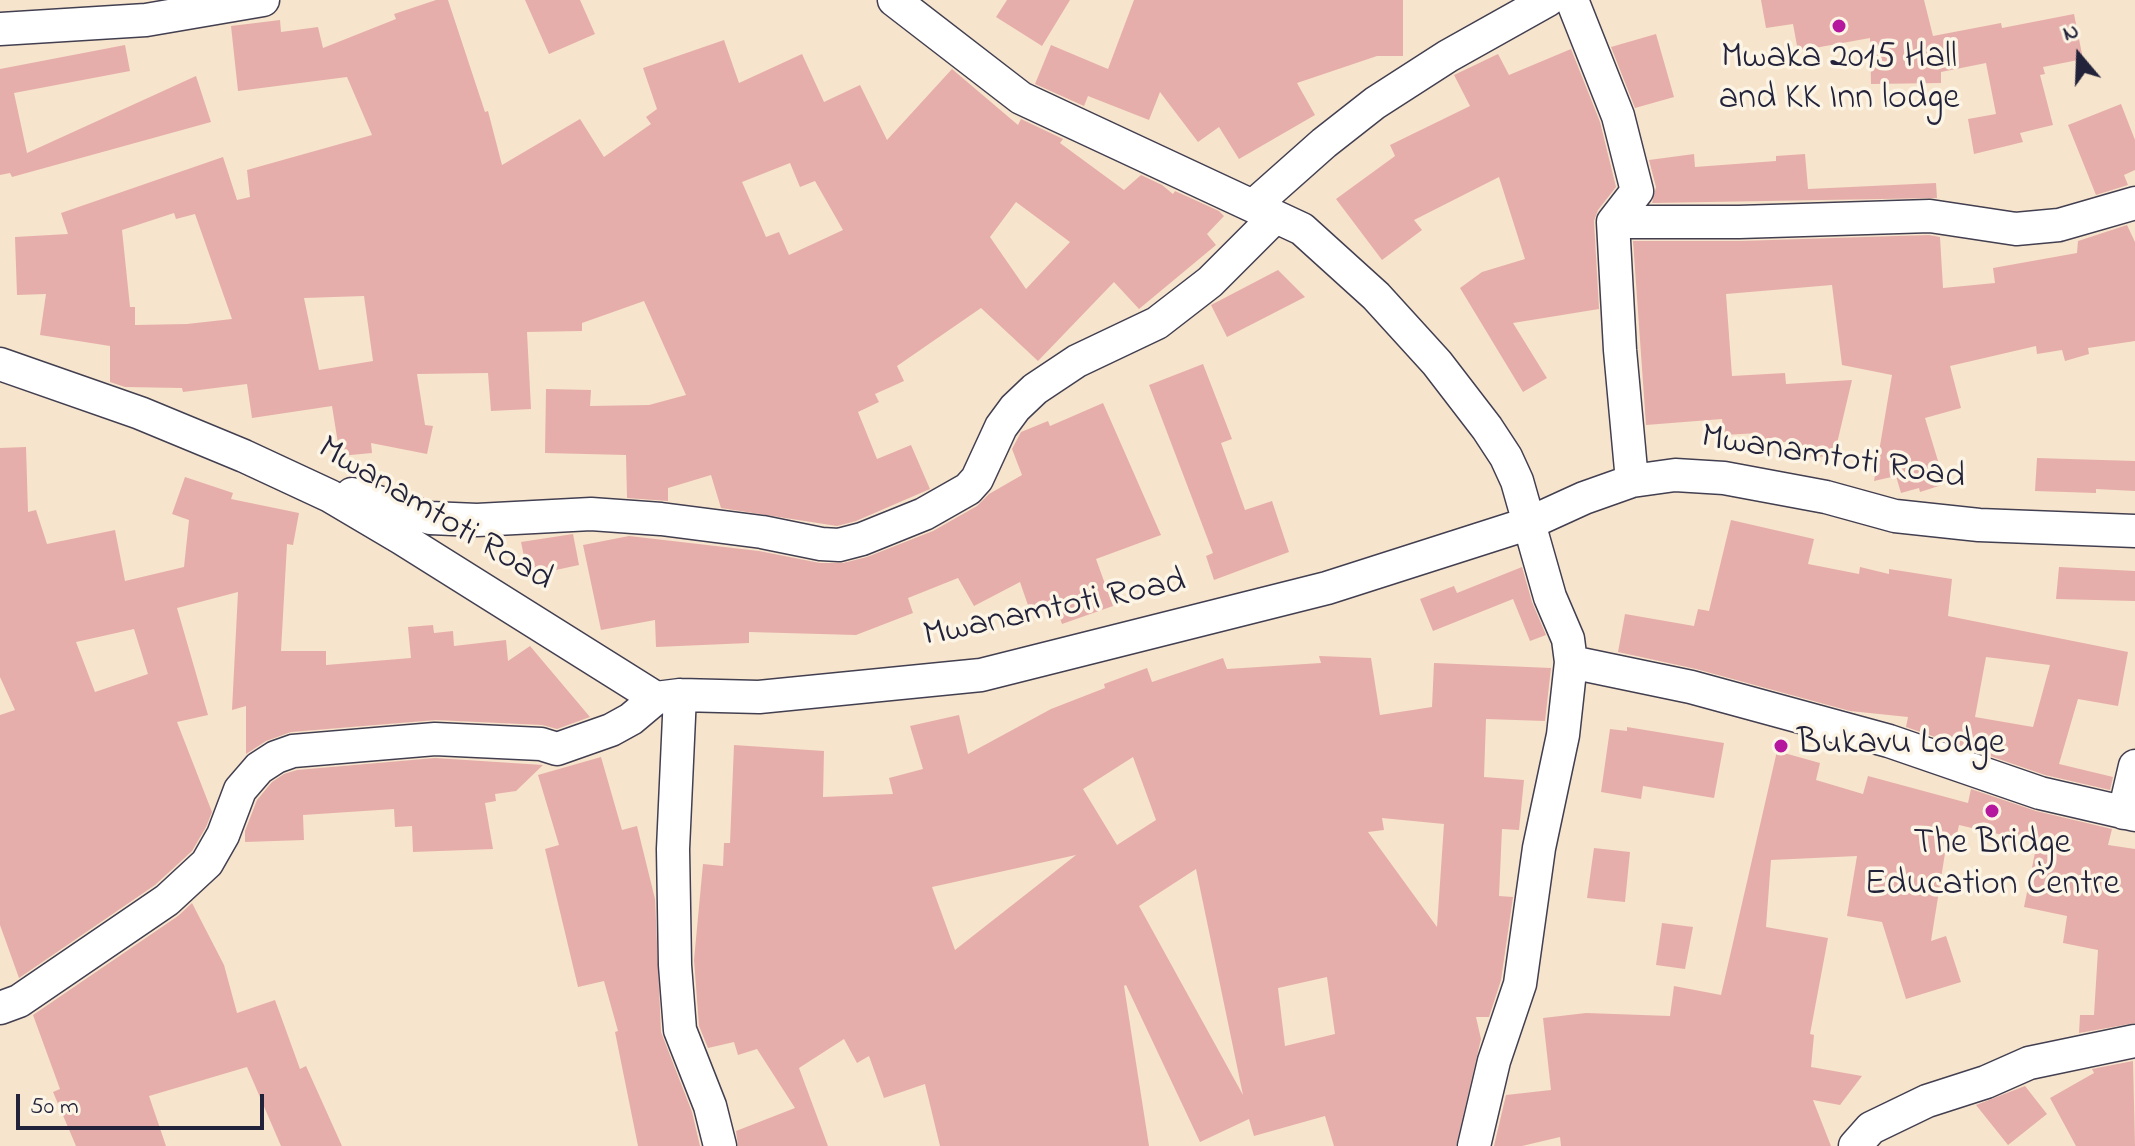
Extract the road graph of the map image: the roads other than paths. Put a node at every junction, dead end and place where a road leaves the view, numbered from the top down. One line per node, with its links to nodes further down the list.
1 (263, 0): 5 (street)
2 (894, 0): 7 (street)
3 (1548, 0): 7 (street)
4 (1572, 0): 8 (street)
5 (0, 29)
6 (2135, 203): 8 (street)
7 (1264, 211): 10 (street); 12 (street)
8 (1613, 222): 11 (street)
9 (0, 364): 10 (street, Mwanamtoti Road)
10 (273, 469): 15 (street, Mwanamtoti Road)
11 (1632, 481): 12 (street, Mwanamtoti Road); 13 (street, Mwanamtoti Road)
12 (1527, 524): 14 (street); 15 (street, Mwanamtoti Road)
13 (2135, 531)
14 (1571, 662): 17 (street); 21 (street)
15 (668, 696): 18 (street); 20 (street)
16 (2135, 766): 17 (street)
17 (2130, 814)
18 (0, 1008)
19 (2135, 1041): 22 (street)
20 (720, 1146)
21 (1474, 1146)
22 (1855, 1146)

